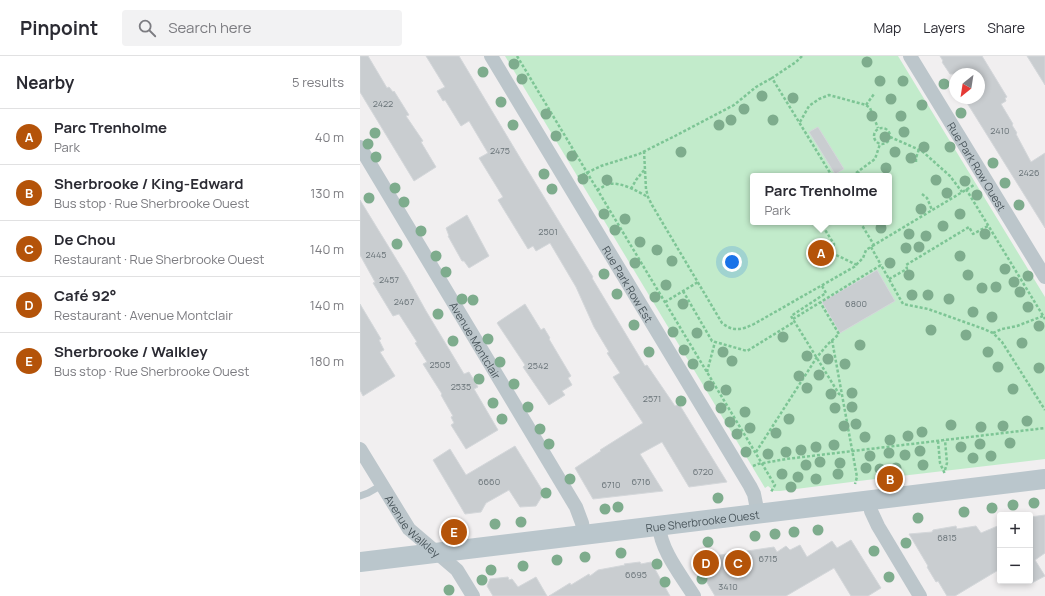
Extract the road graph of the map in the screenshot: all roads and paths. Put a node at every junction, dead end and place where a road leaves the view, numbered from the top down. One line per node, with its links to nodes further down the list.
1 (491, 56): 72 (street, Rue Park Row Est)
2 (517, 56): 17 (path)
3 (802, 56): 5 (path)
4 (910, 56): 37 (street, Rue Park Row Ouest)
5 (772, 78): 8 (path); 14 (path)
6 (874, 94): 7 (path)
7 (866, 104): 8 (path); 9 (path)
8 (799, 123): 19 (path)
9 (878, 128): 10 (path); 11 (path)
10 (890, 138): 11 (path); 13 (path)
11 (880, 144): 18 (path)
12 (360, 147): 74 (street, Avenue Montclair)
13 (919, 149): 15 (path); 25 (path)
14 (644, 151): 16 (path); 17 (path)
15 (916, 162)
16 (645, 169): 22 (path); 27 (path)
17 (587, 172): 20 (path); 23 (path)
18 (858, 172)
19 (830, 173)
20 (578, 177)
21 (976, 184): 24 (path)
22 (632, 189): 23 (path); 27 (path)
23 (597, 190): 43 (path)
24 (966, 190): 25 (path); 31 (path)
25 (962, 192): 28 (path)
26 (922, 194): 28 (path)
27 (648, 198): 40 (path)
28 (932, 210): 32 (path)
29 (822, 225): 34 (path)
30 (862, 225): 32 (path)
31 (988, 226): 39 (path); 45 (path)
32 (874, 245): 33 (path)
33 (871, 247): 34 (path); 35 (path)
34 (857, 265): 41 (path)
35 (881, 265): 36 (path); 44 (path)
36 (887, 275): 38 (path); 39 (path)
37 (1045, 277)
38 (882, 278)
39 (889, 279): 47 (path)
40 (698, 282): 41 (path); 42 (path)
41 (822, 286): 46 (path)
42 (683, 291): 43 (path); 49 (path)
43 (665, 302): 51 (path)
44 (820, 302): 46 (path); 48 (path)
45 (1044, 317): 47 (path)
46 (794, 321): 49 (path); 50 (path)
47 (993, 333): 53 (path)
48 (832, 340): 50 (path); 52 (path)
49 (715, 342): 51 (path)
50 (817, 357): 52 (path); 59 (path)
51 (707, 372): 59 (path)
52 (842, 396): 58 (path)
53 (1045, 410)
54 (1045, 428): 55 (path)
55 (945, 440): 56 (path); 61 (path)
56 (938, 441): 58 (path); 60 (path)
57 (360, 448): 68 (street, Avenue Walkley)
58 (853, 451): 62 (path); 67 (path)
59 (756, 452): 62 (path)
60 (940, 454): 61 (path); 63 (path)
61 (946, 454): 64 (path)
62 (762, 463): 65 (path); 69 (path)
63 (940, 463): 64 (path); 64 (path)
64 (947, 463)
65 (753, 466)
66 (1045, 479): 71 (main road, Rue Sherbrooke Ouest)
67 (855, 484)
68 (382, 485): 70 (lane); 75 (street, Avenue Walkley)
69 (771, 492)
70 (360, 496)
71 (869, 501): 72 (main road, Rue Sherbrooke Ouest); 79 (street)
72 (758, 514): 73 (main road, Rue Sherbrooke Ouest)
73 (659, 526): 74 (main road, Rue Sherbrooke Ouest); 78 (street)
74 (584, 535): 75 (main road, Rue Sherbrooke Ouest)
75 (435, 552): 76 (main road, Rue Sherbrooke Ouest); 77 (street, Avenue Walkley)
76 (360, 562)
77 (473, 596)
78 (694, 596)
79 (920, 596)

